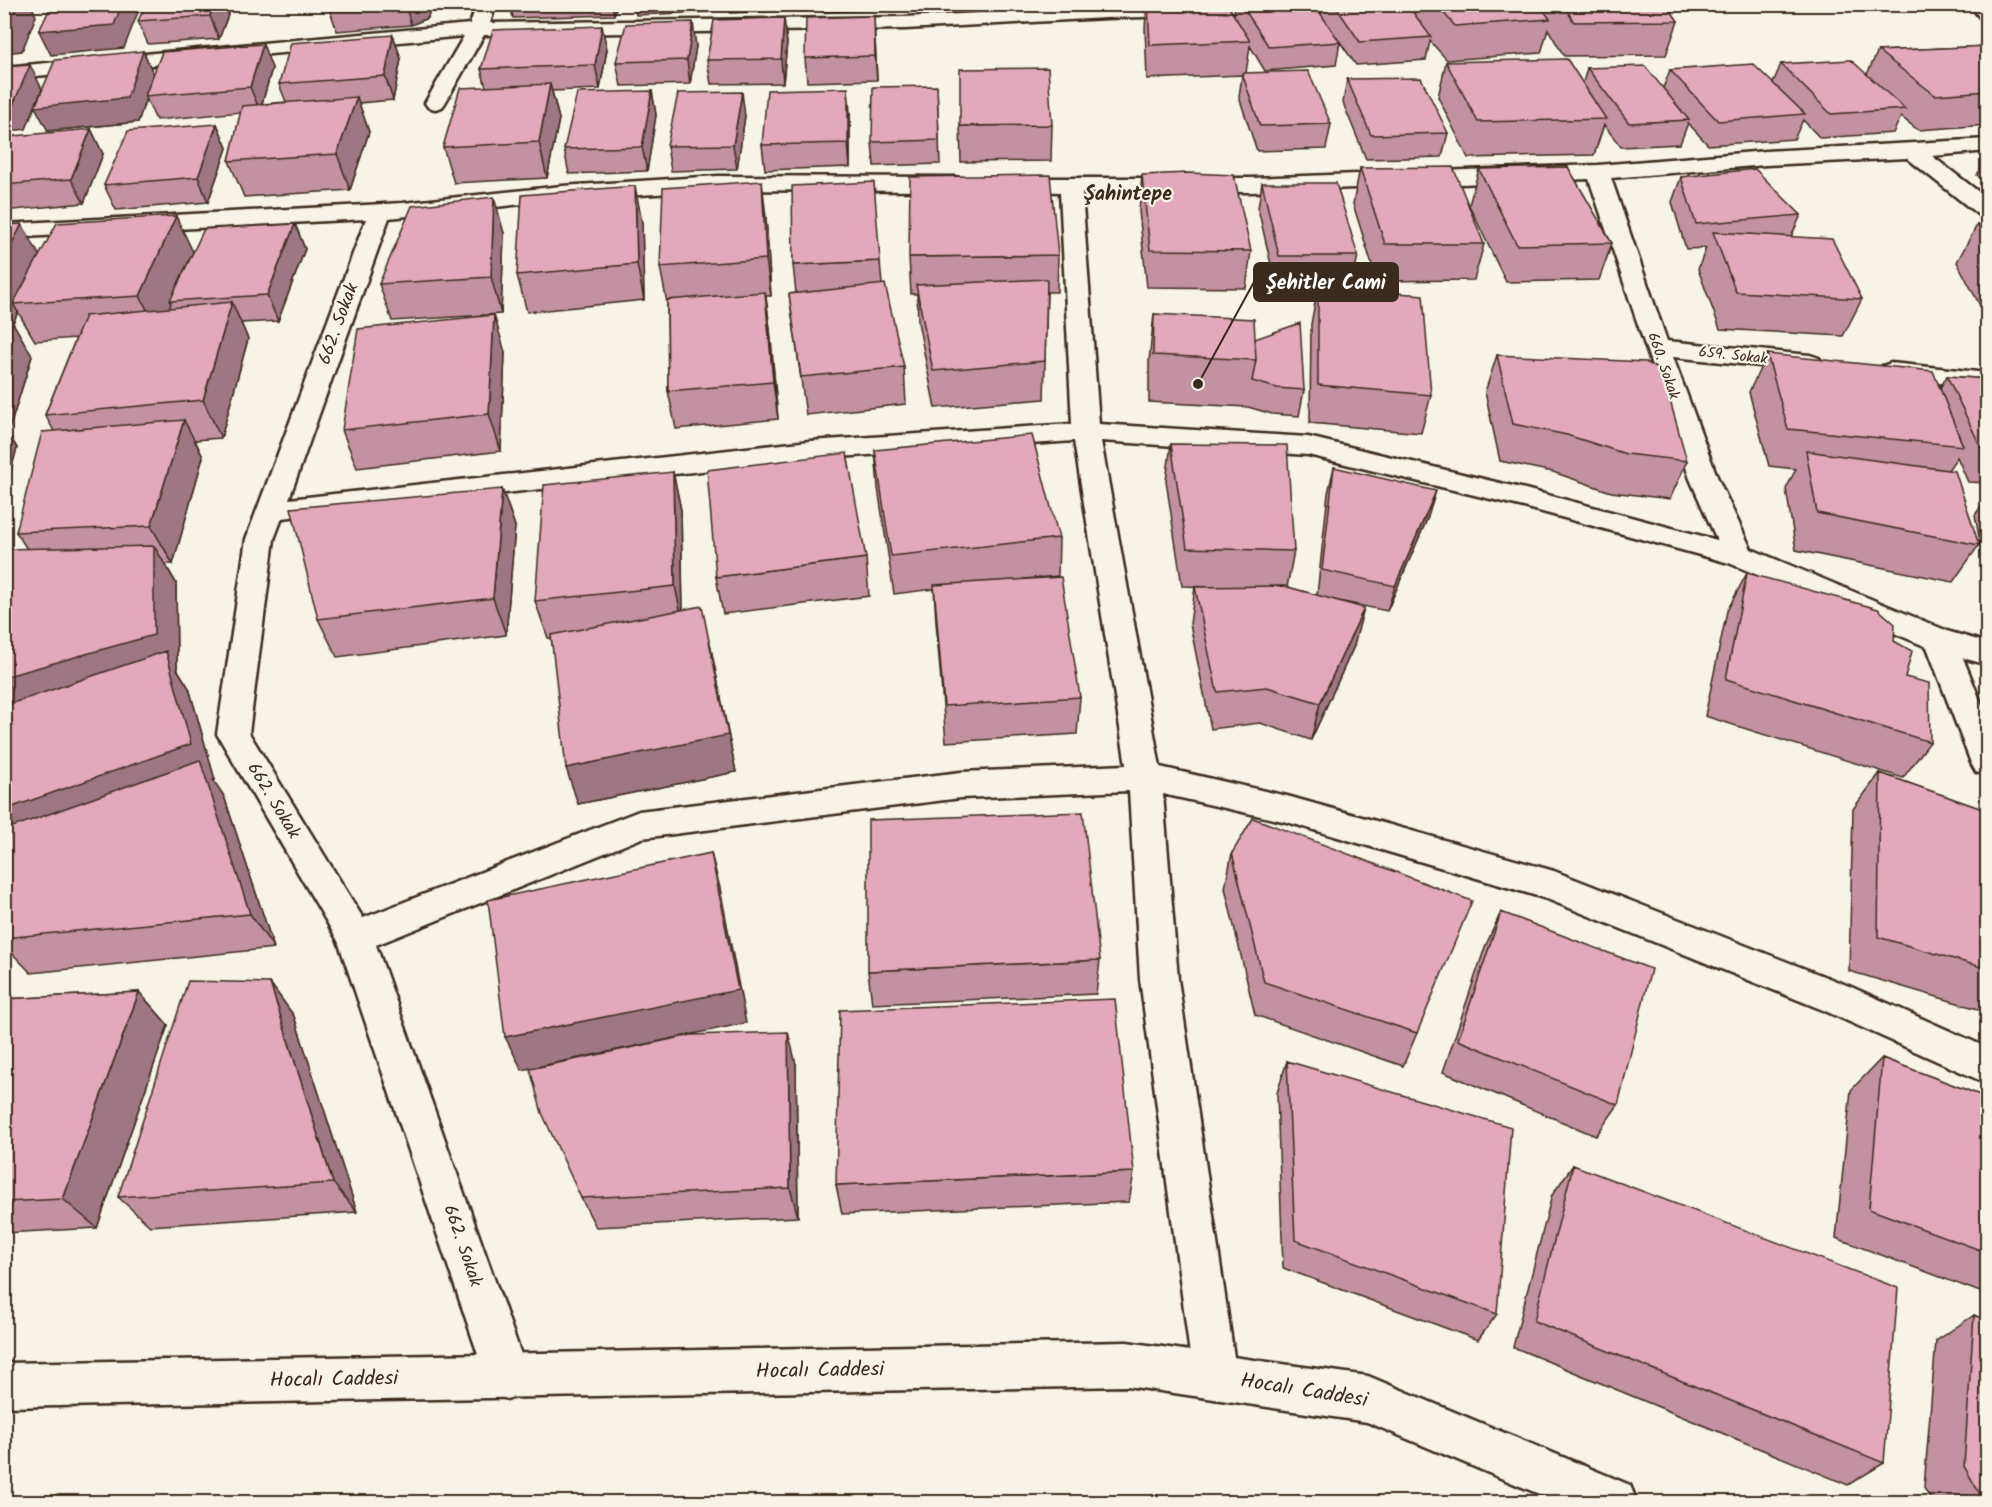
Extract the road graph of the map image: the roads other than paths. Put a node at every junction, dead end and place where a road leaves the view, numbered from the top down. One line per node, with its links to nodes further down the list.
1 (487, 4): 6 (street)
2 (1271, 4): 4 (street)
3 (1978, 4): 5 (street)
4 (1106, 8): 6 (street)
5 (1988, 15)
6 (478, 29): 7 (street); 8 (street)
7 (4, 73)
8 (435, 103)
9 (1988, 145): 10 (street)
10 (1912, 151): 11 (street); 14 (street)
11 (1598, 172): 12 (street); 16 (street, 660. Sokak)
12 (1071, 187): 13 (street); 20 (street)
13 (380, 211): 15 (street); 21 (street, 662. Sokak)
14 (1988, 211)
15 (4, 231)
16 (1657, 348): 17 (street, 659. Sokak); 22 (street, 660. Sokak)
17 (1834, 366)
18 (1869, 369): 19 (street)
19 (1988, 381)
20 (1086, 432): 21 (street); 22 (street); 26 (street)
21 (270, 510): 27 (street, 662. Sokak)
22 (1739, 556): 23 (street)
23 (1940, 640): 24 (street); 25 (street)
24 (1988, 654)
25 (1988, 763)
26 (1145, 777): 27 (street); 28 (street); 30 (street)
27 (355, 937): 29 (street, 662. Sokak)
28 (1988, 1067)
29 (507, 1377): 30 (street, Hocalı Caddesi); 31 (street, Hocalı Caddesi)
30 (1215, 1377): 32 (street, Hocalı Caddesi)
31 (4, 1385)
32 (1612, 1503)

